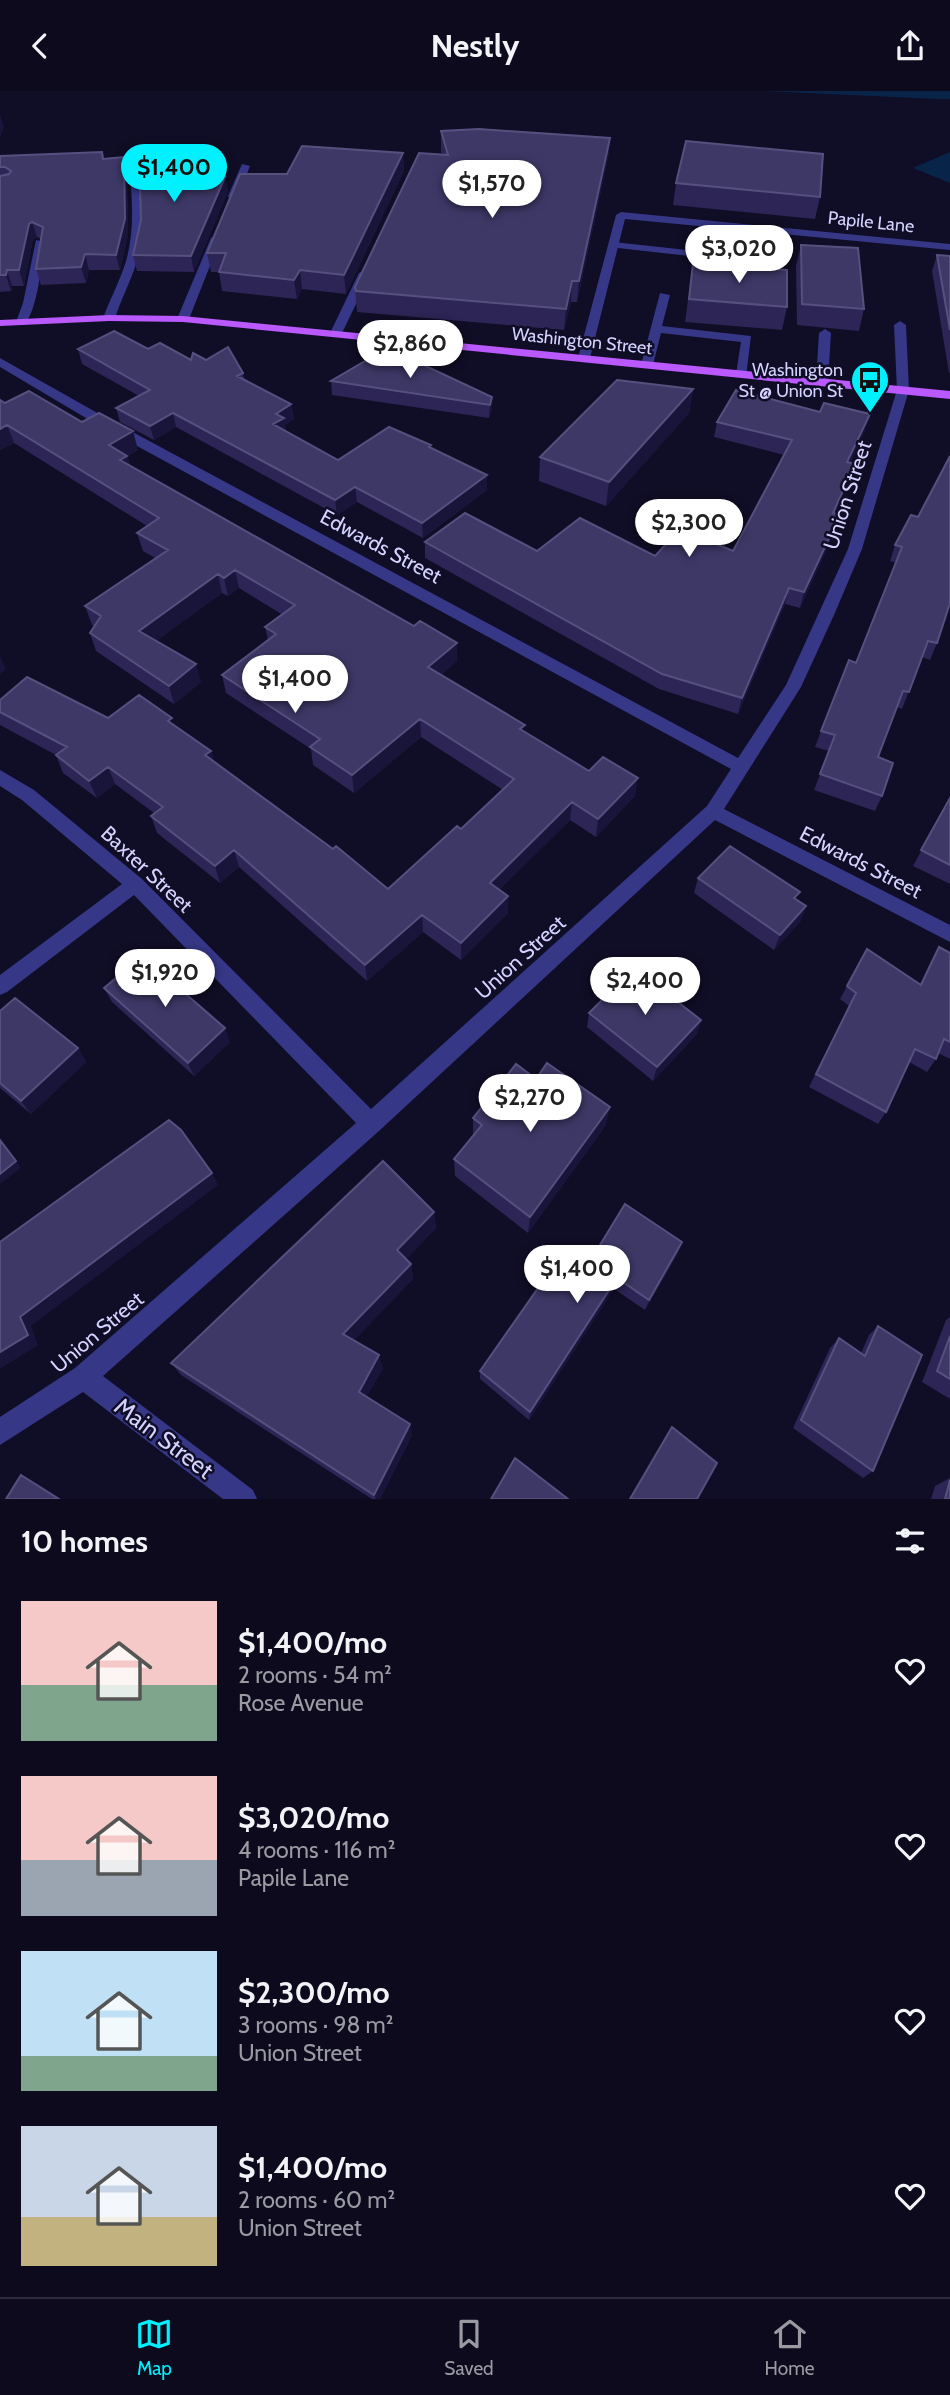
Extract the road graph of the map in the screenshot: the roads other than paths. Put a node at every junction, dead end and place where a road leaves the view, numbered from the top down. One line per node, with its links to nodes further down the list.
1 (134, 156): 11 (street)
2 (246, 166): 3 (street)
3 (230, 205)
4 (219, 230): 12 (street)
5 (40, 242): 13 (street)
6 (613, 246): 7 (street, Papile Lane); 9 (street); 19 (street)
7 (950, 247)
8 (370, 261): 17 (street)
9 (761, 261)
10 (664, 295): 16 (street)
11 (109, 318): 12 (main road, Washington Street); 13 (main road, Washington Street)
12 (183, 319): 17 (main road, Washington Street)
13 (22, 321): 14 (main road, Washington Street)
14 (0, 323)
15 (900, 325): 24 (street, Union Street)
16 (657, 329): 21 (street); 22 (street)
17 (336, 333): 19 (main road, Washington Street)
18 (825, 333): 23 (street)
19 (584, 358): 21 (main road, Washington Street)
20 (0, 362): 26 (street, Edwards Street)
21 (647, 365): 22 (main road, Washington Street)
22 (742, 374): 23 (main road, Washington Street)
23 (822, 382): 24 (main road, Washington Street)
24 (903, 390): 25 (main road, Washington Street); 26 (street, Union Street)
25 (950, 395)
26 (741, 767): 28 (street, Union Street)
27 (0, 777): 29 (street, Baxter Street)
28 (713, 811): 30 (street, Edwards Street); 32 (street, Union Street)
29 (135, 884): 31 (street); 32 (street, Baxter Street)
30 (950, 934)
31 (0, 986)
32 (371, 1124): 33 (street, Union Street)
33 (83, 1377): 34 (street, Union Street); 35 (street, Main Street)
34 (0, 1432)
35 (244, 1499)

